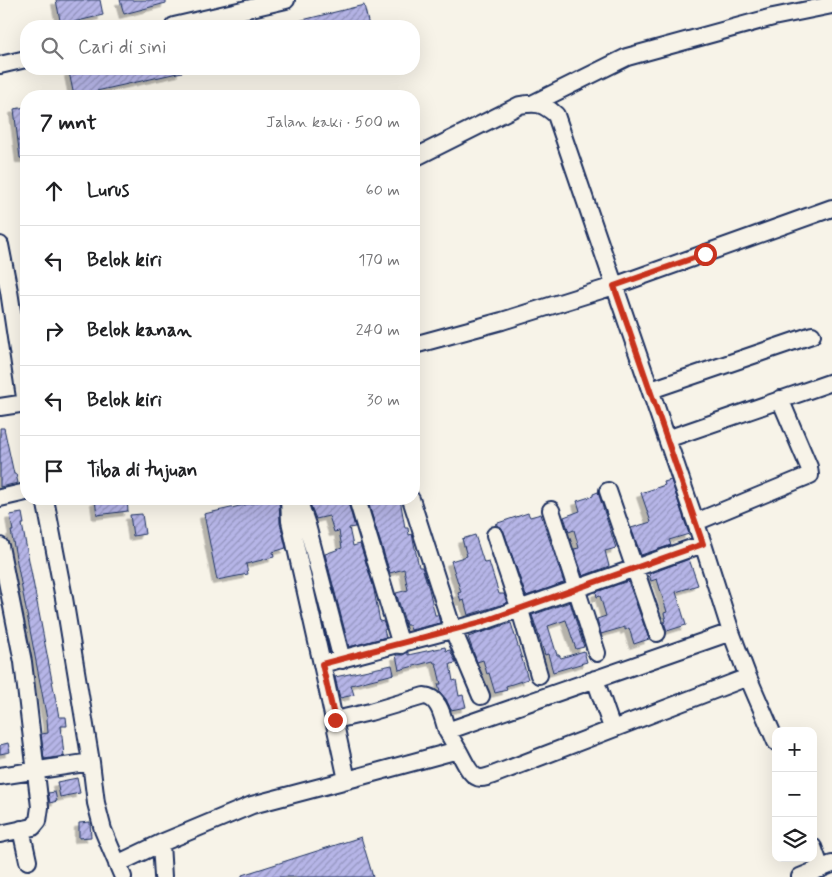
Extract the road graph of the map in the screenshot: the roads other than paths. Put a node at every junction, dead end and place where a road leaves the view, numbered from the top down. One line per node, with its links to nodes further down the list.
1 (286, 0): 3 (street)
2 (832, 5): 7 (street)
3 (227, 7): 4 (street)
4 (191, 20)
5 (20, 60): 6 (street)
6 (0, 65)
7 (534, 103): 8 (street); 11 (street)
8 (420, 155)
9 (832, 208): 11 (street)
10 (0, 245): 12 (street)
11 (614, 286): 14 (street); 17 (street)
12 (5, 292): 15 (street)
13 (812, 335): 17 (street)
14 (420, 343)
15 (20, 371)
16 (832, 382): 18 (street)
17 (651, 390): 21 (street)
18 (780, 400): 21 (street); 31 (street)
19 (20, 404): 20 (street)
20 (0, 407)
21 (668, 439): 31 (street)
22 (608, 491): 35 (street)
23 (20, 493): 24 (street)
24 (0, 498)
25 (46, 505): 54 (street)
26 (289, 505): 44 (street)
27 (300, 505): 43 (street)
28 (359, 505): 41 (street)
29 (412, 505): 38 (street)
30 (551, 510): 36 (street)
31 (696, 522): 33 (street)
32 (494, 535): 37 (street)
33 (703, 544): 35 (street); 39 (street)
34 (0, 546): 55 (street)
35 (634, 567): 36 (street); 40 (street)
36 (576, 590): 37 (street); 42 (street)
37 (520, 610): 38 (street); 45 (street)
38 (453, 630): 41 (street); 48 (street)
39 (731, 632): 46 (street); 47 (street)
40 (657, 633)
41 (401, 645): 43 (street)
42 (597, 653)
43 (342, 660): 44 (street)
44 (322, 664): 49 (street)
45 (539, 675)
46 (748, 677): 50 (street); 52 (street)
47 (595, 679): 50 (street); 51 (street)
48 (481, 696)
49 (335, 720): 51 (street); 57 (street)
50 (612, 728): 53 (street)
51 (447, 731): 53 (street)
52 (772, 733)
53 (458, 750): 57 (street)
54 (91, 762): 55 (street); 64 (street)
55 (34, 770): 56 (street); 58 (street)
56 (0, 776)
57 (347, 780): 60 (street)
58 (21, 830): 59 (street); 62 (street)
59 (0, 834)
60 (161, 843): 64 (street); 65 (street)
61 (817, 854): 63 (street)
62 (28, 861)
63 (826, 867): 66 (street)
64 (120, 870)
65 (163, 877)
66 (800, 877)

